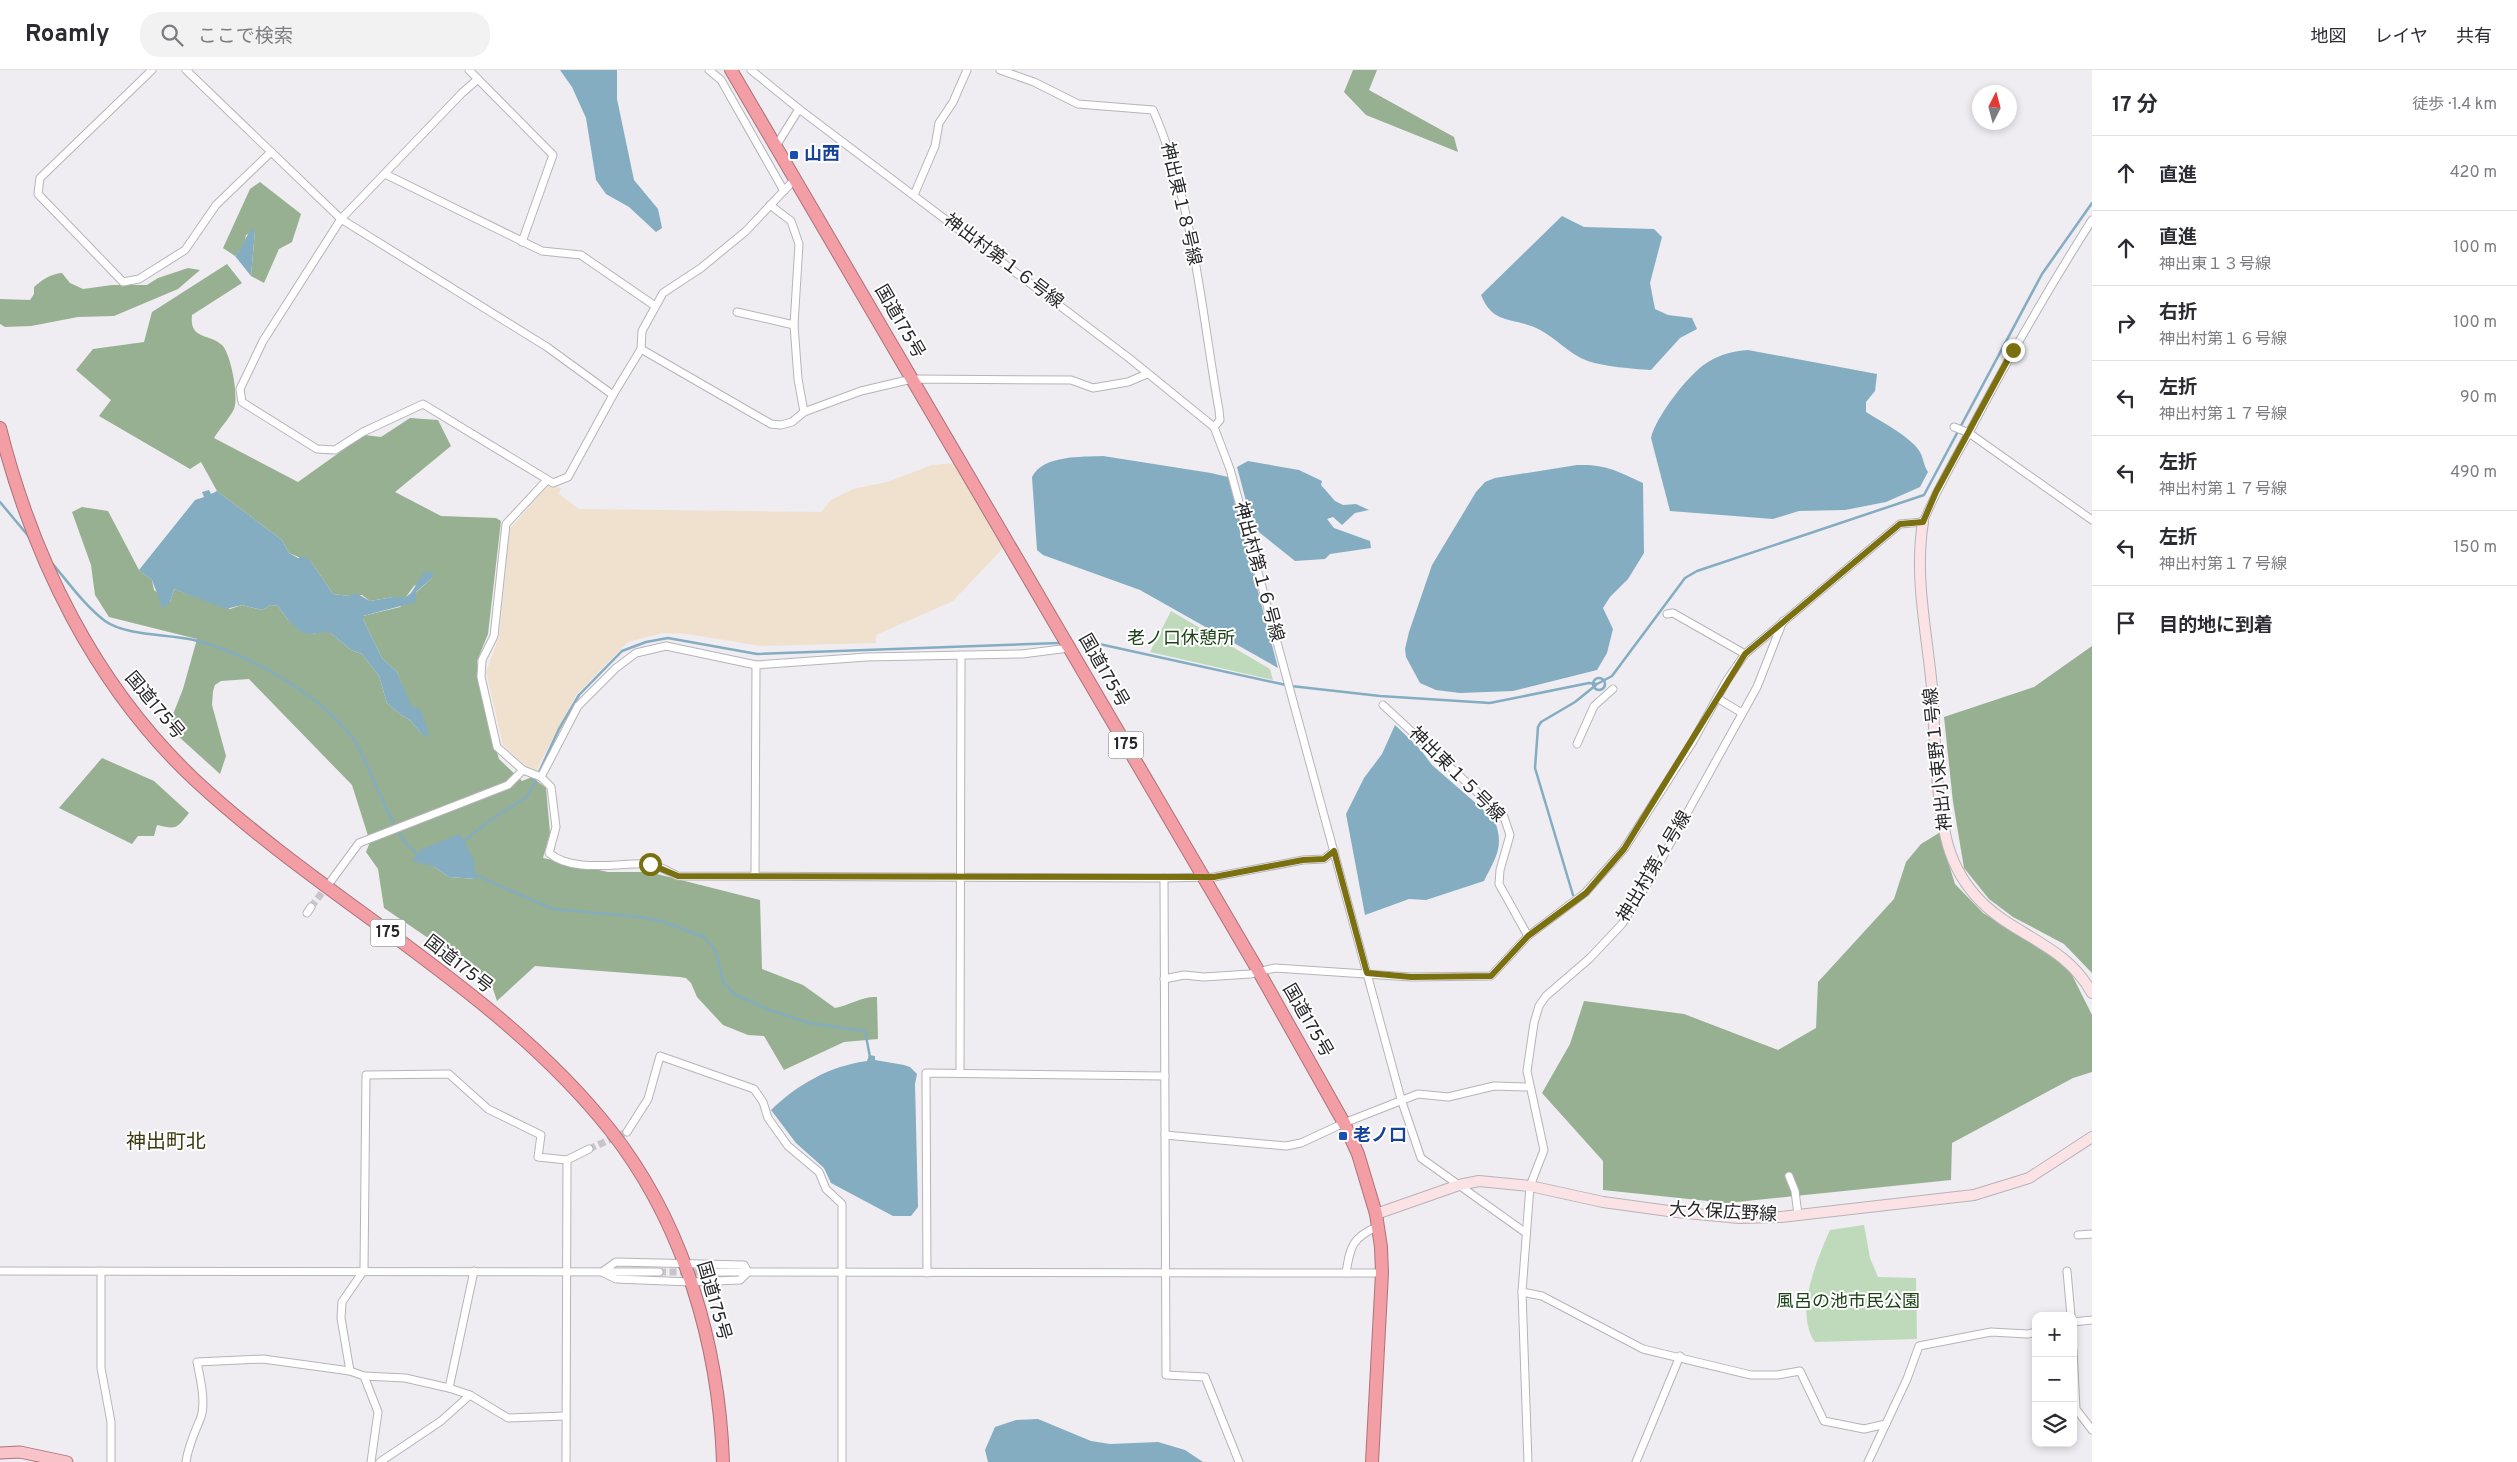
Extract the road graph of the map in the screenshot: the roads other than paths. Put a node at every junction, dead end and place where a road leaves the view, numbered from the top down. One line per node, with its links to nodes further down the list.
1 (152, 70): 12 (street)
2 (186, 70): 12 (street)
3 (469, 70): 9 (street)
4 (709, 70): 15 (street)
5 (732, 70): 11 (highway, 国道175号 / 175)
6 (751, 70): 10 (street, 神出村第１６号線)
7 (967, 70): 16 (street)
8 (1000, 70): 29 (street, 神出東１８号線)
9 (478, 80): 13 (street); 20 (street)
10 (800, 109): 11 (street); 16 (street, 神出村第１６号線)
11 (776, 146): 14 (highway, 国道175号 / 175)
12 (271, 152): 18 (street)
13 (385, 174): 18 (street); 20 (street)
14 (795, 179): 15 (street); 26 (highway, 国道175号 / 175)
15 (784, 191): 17 (street)
16 (914, 195): 25 (street, 神出村第１６号線)
17 (770, 205): 21 (street); 23 (street)
18 (341, 219): 27 (street); 33 (street)
19 (2092, 220): 32 (street)
20 (522, 242): 21 (street)
21 (655, 306): 24 (street)
22 (737, 312): 23 (street)
23 (794, 325): 28 (street)
24 (641, 349): 27 (street); 28 (street)
25 (1147, 374): 26 (street); 29 (street, 神出村第１６号線)
26 (912, 380): 28 (street); 38 (highway, 国道175号 / 175)
27 (613, 395): 33 (street)
28 (804, 412)
29 (1214, 427): 49 (street, 神出村第１６号線)
30 (1954, 427): 32 (street)
31 (0, 428): 78 (highway, 国道175号 / 175)
32 (1969, 433): 34 (street); 35 (street)
33 (547, 480): 47 (street)
34 (2092, 520)
35 (1923, 522): 37 (street); 59 (street, 神出小束野１号線)
36 (1667, 614): 39 (street)
37 (1783, 620): 39 (street); 45 (street, 神出村第４号線)
38 (1069, 648): 40 (street); 52 (highway, 国道175号 / 175)
39 (1745, 654): 43 (street)
40 (961, 655): 41 (street); 51 (street)
41 (756, 665): 48 (street); 50 (street)
42 (1613, 689): 46 (street)
43 (1717, 698): 45 (street); 55 (street)
44 (1383, 705): 55 (street, 神出東１５号線)
45 (1742, 713): 62 (street, 神出村第４号線)
46 (1577, 744)
47 (523, 770): 48 (street); 54 (street)
48 (541, 777): 50 (street)
49 (1334, 851): 52 (street); 57 (street, 神出村第１６号線)
50 (755, 875): 51 (street)
51 (961, 876): 53 (street); 60 (street)
52 (1201, 876): 53 (street); 56 (highway, 国道175号 / 175)
53 (1164, 878): 58 (street)
54 (331, 881)
55 (1528, 936): 57 (street)
56 (1259, 972): 57 (street); 58 (street); 64 (highway, 国道175号 / 175)
57 (1367, 973): 63 (street, 神出村第１６号線)
58 (1164, 979): 61 (street)
59 (2092, 993)
60 (960, 1073): 61 (street); 90 (street)
61 (1165, 1076): 66 (street)
62 (1529, 1087): 63 (street); 72 (street, 神出村第４号線)
63 (1401, 1099): 64 (street); 71 (street, 神出村第１６号線)
64 (1344, 1123): 66 (street); 74 (highway, 国道175号 / 175)
65 (628, 1132): 89 (street)
66 (1165, 1135): 91 (street)
67 (2092, 1136): 73 (street, 大久保広野線)
68 (589, 1149): 69 (street)
69 (567, 1160): 79 (street); 84 (street)
70 (1789, 1176): 73 (street)
71 (1459, 1185): 72 (street, 大久保広野線); 74 (street, 大久保広野線); 75 (street, 神出村第１６号線)
72 (1530, 1186): 73 (street, 大久保広野線); 75 (street, 神出村第４号線)
73 (1798, 1215)
74 (1377, 1220): 92 (street); 93 (highway, 国道175号 / 175)
75 (1526, 1233): 95 (street, 神出村第４号線)
76 (2092, 1234): 77 (street)
77 (2078, 1235)
78 (685, 1263): 85 (street); 88 (street); 94 (highway, 国道175号 / 175)
79 (364, 1270): 81 (street); 82 (street); 102 (street)
80 (0, 1271): 81 (street)
81 (100, 1271): 111 (street)
82 (474, 1271): 84 (street); 104 (street)
83 (2068, 1271): 96 (street)
84 (566, 1272): 85 (street); 106 (street)
85 (602, 1272): 86 (street); 94 (street)
86 (659, 1272)
87 (701, 1272): 88 (street)
88 (748, 1272): 89 (street); 94 (street)
89 (843, 1272): 90 (street); 117 (street)
90 (927, 1273): 91 (street)
91 (1166, 1273): 92 (street); 118 (street)
92 (1346, 1273): 93 (street)
93 (1382, 1273): 119 (highway, 国道175号 / 175)
94 (691, 1282): 116 (highway, 国道175号 / 175)
95 (1522, 1292): 100 (street); 120 (street, 神出村第４号線)
96 (2071, 1312)
97 (2092, 1320): 98 (street)
98 (2077, 1322)
99 (2032, 1333): 107 (street)
100 (1680, 1356): 107 (street); 121 (street)
101 (2073, 1357): 108 (street)
102 (350, 1371): 103 (street); 112 (street)
103 (364, 1376): 104 (street); 113 (street)
104 (449, 1388): 105 (street)
105 (470, 1395): 106 (street); 114 (street)
106 (566, 1416): 115 (street)
107 (1886, 1424): 122 (street)
108 (2092, 1430)
109 (0, 1453): 110 (main road)
110 (67, 1462)
111 (111, 1462)
112 (186, 1462)
113 (371, 1462)
114 (380, 1462)
115 (566, 1462)
116 (723, 1462)
117 (842, 1462)
118 (1239, 1462)
119 (1372, 1462)
120 (1528, 1462)
121 (1636, 1462)
122 (1868, 1462)

